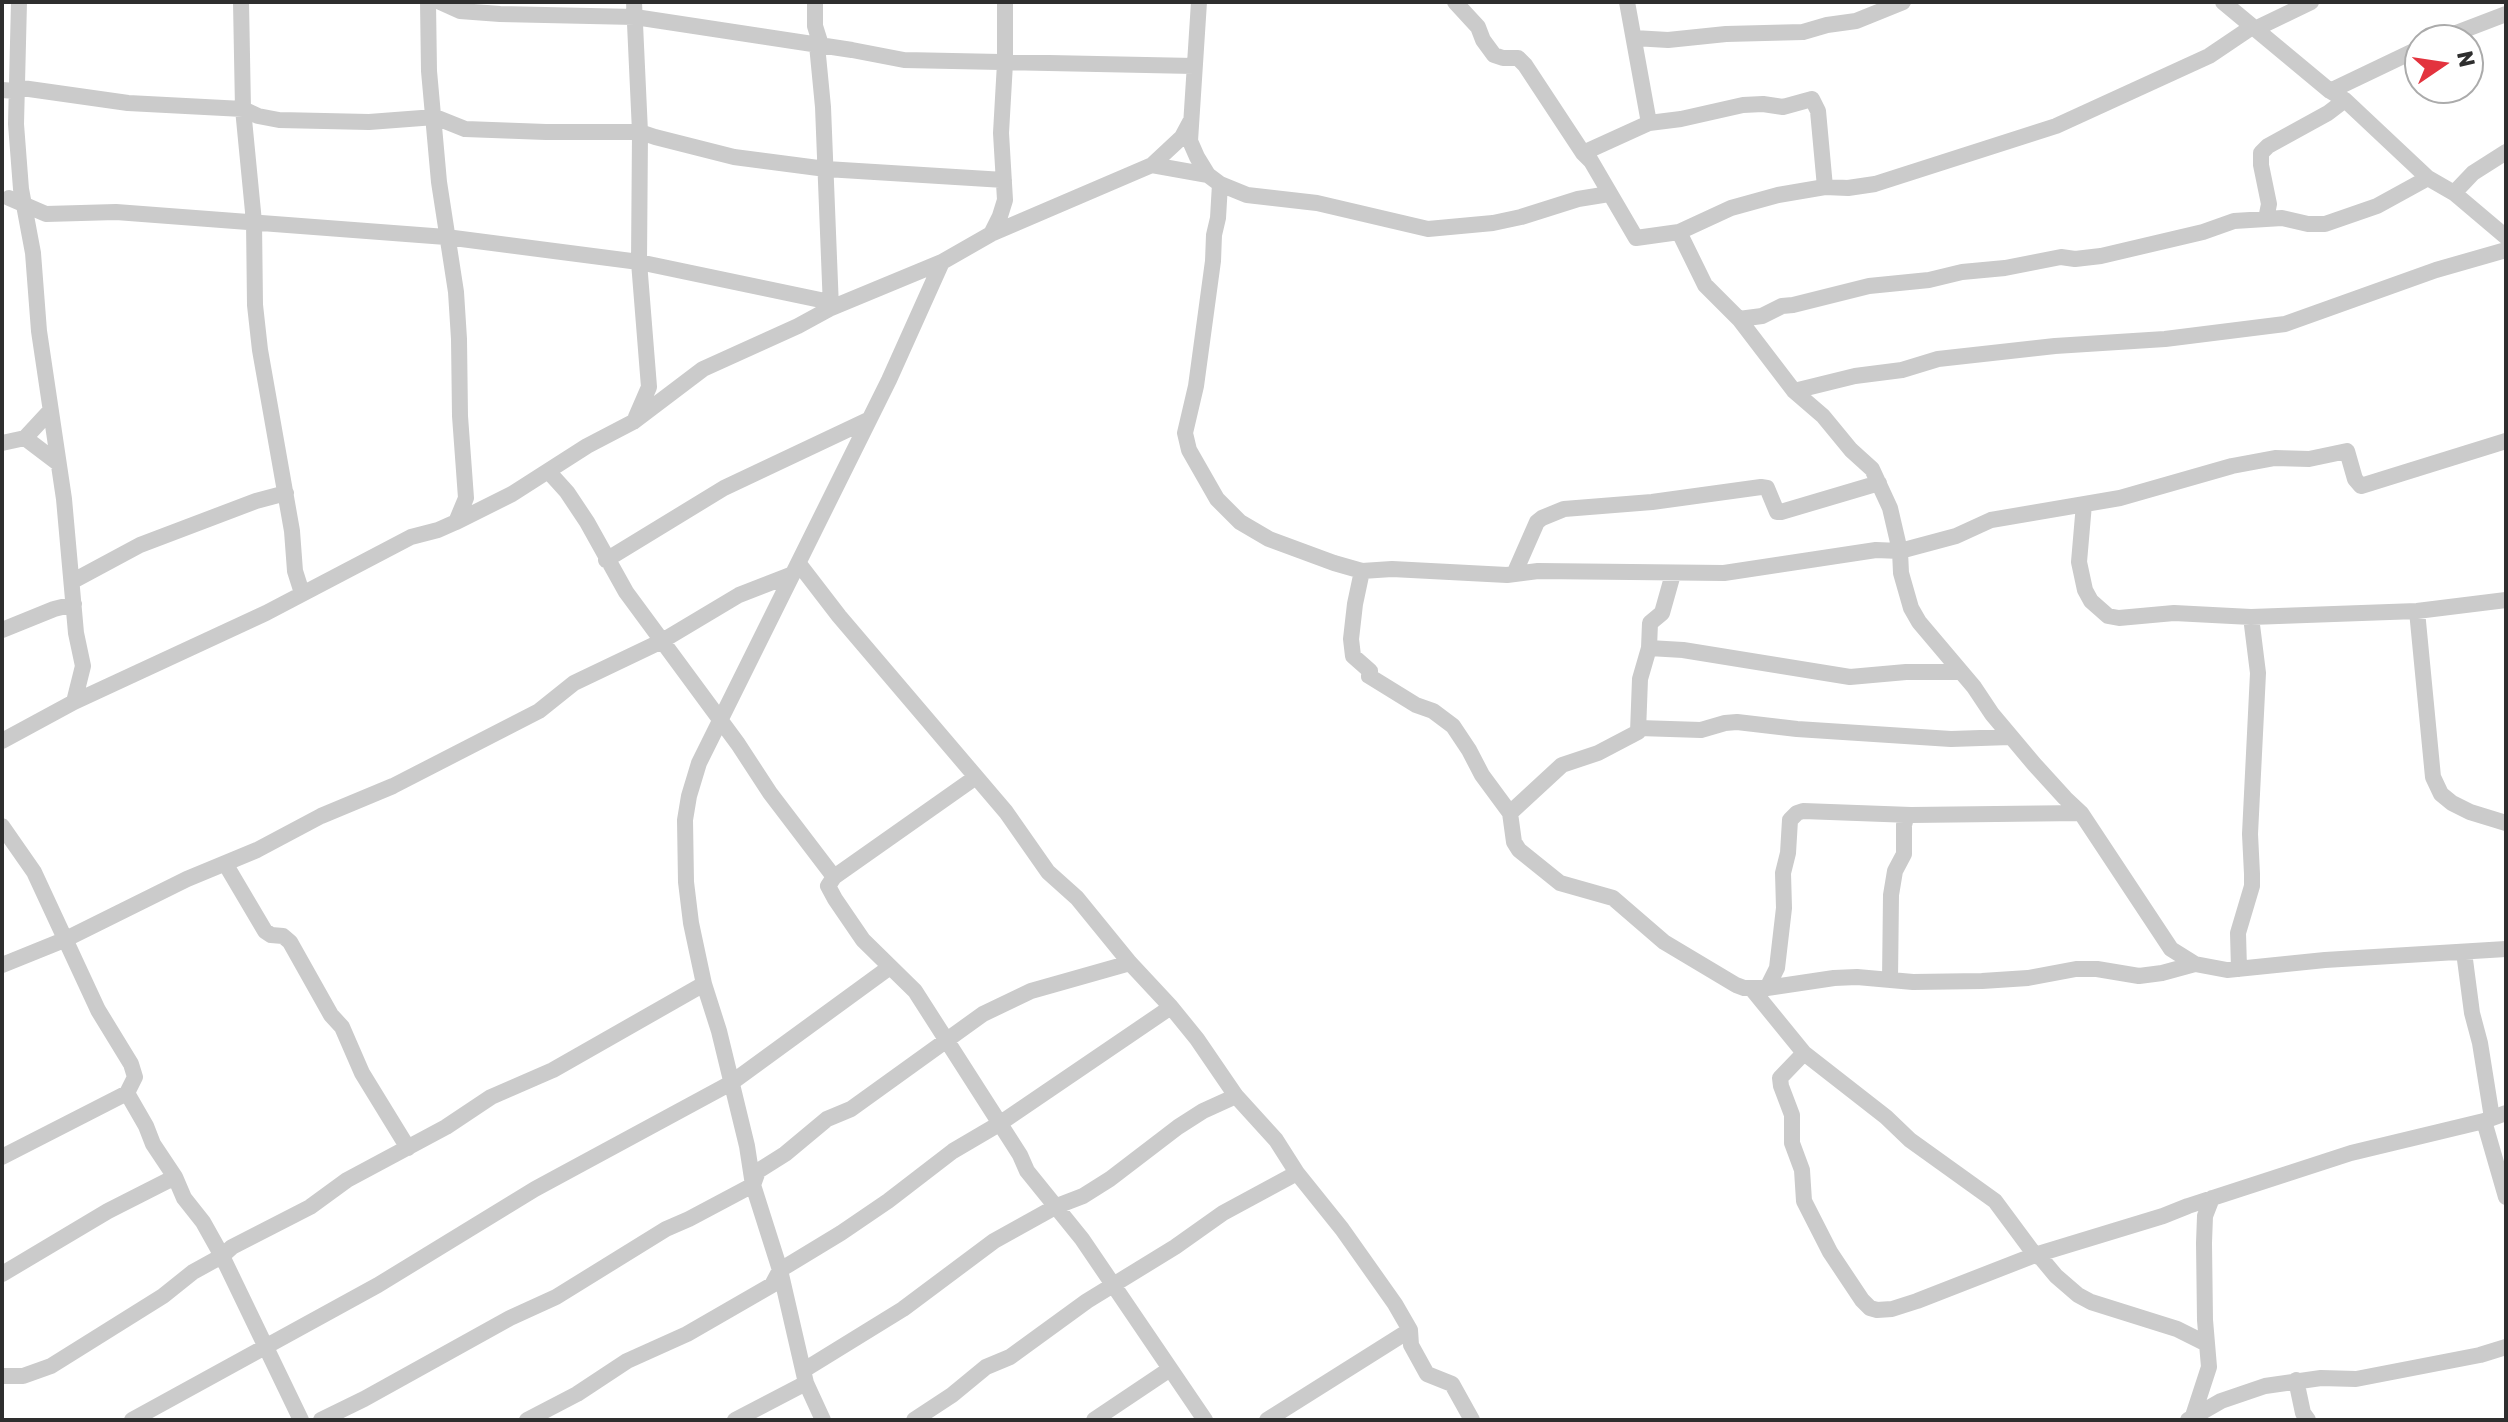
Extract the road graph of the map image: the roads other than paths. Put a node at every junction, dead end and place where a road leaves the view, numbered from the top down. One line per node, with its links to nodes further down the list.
1 (19, 2): 22 (street)
2 (241, 2): 25 (street)
3 (428, 2): 26 (street)
4 (440, 2): 13 (street)
5 (815, 2): 18 (street)
6 (1005, 2): 20 (street)
7 (1199, 2): 21 (street)
8 (1455, 2): 31 (street)
9 (1627, 2): 17 (street)
10 (1903, 2): 17 (street)
11 (2223, 2): 16 (street)
12 (2311, 2): 16 (street)
13 (634, 9): 18 (street); 29 (street)
14 (2506, 14): 15 (street)
15 (2480, 24)
16 (2254, 28): 23 (street); 37 (street)
17 (1634, 38): 28 (street)
18 (813, 44): 20 (street); 33 (street)
19 (2404, 56): 23 (street)
20 (1005, 63): 21 (street); 36 (street)
21 (1194, 66): 27 (street)
22 (7, 88): 25 (street); 40 (street)
23 (2330, 91): 24 (street)
24 (2345, 100): 34 (street); 42 (street)
25 (243, 109): 26 (street); 43 (street)
26 (435, 117): 29 (street); 47 (street)
27 (1190, 122): 32 (street); 35 (street)
28 (1649, 123): 31 (street); 37 (street)
29 (640, 132): 33 (street); 50 (street)
30 (2506, 152): 38 (street)
31 (1583, 153): 39 (street)
32 (1152, 165): 35 (street); 46 (street)
33 (826, 169): 36 (street); 52 (street)
34 (2428, 178): 38 (street); 42 (street)
35 (1214, 179): 39 (street); 72 (street)
36 (1004, 180): 46 (street)
37 (1825, 187): 45 (street)
38 (2454, 193): 48 (street)
39 (1609, 194): 45 (street)
40 (14, 197): 41 (street); 44 (street)
41 (46, 214): 43 (street); 44 (street)
42 (2266, 219): 53 (street)
43 (254, 222): 47 (street); 65 (street)
44 (28, 224): 55 (street)
45 (1679, 232): 53 (street)
46 (991, 234): 51 (street)
47 (446, 237): 50 (street); 63 (street)
48 (2506, 237)
49 (2506, 250): 54 (street)
50 (639, 262): 52 (street); 57 (street)
51 (942, 262): 52 (street); 56 (street)
52 (830, 305): 57 (street)
53 (1739, 319): 54 (street)
54 (1794, 391): 64 (street)
55 (50, 411): 58 (street); 61 (street)
56 (868, 420): 70 (street); 71 (street)
57 (633, 422): 62 (street)
58 (25, 438): 60 (street); 61 (street)
59 (2506, 441): 66 (street)
60 (2, 443)
61 (58, 463): 75 (street)
62 (548, 471): 67 (street); 70 (street)
63 (465, 481): 67 (street); 68 (street)
64 (1879, 483): 69 (street); 73 (street)
65 (286, 493): 75 (street); 76 (street)
66 (2084, 504): 69 (street); 80 (street)
67 (486, 507): 68 (street)
68 (456, 522): 76 (street)
69 (1900, 551): 74 (street); 85 (street)
70 (606, 560): 82 (street)
71 (796, 569): 82 (street); 88 (street); 92 (street)
72 (1362, 571): 73 (street); 93 (street)
73 (1515, 572): 74 (street)
74 (1673, 574): 83 (street)
75 (73, 581): 78 (street)
76 (302, 593): 86 (street)
77 (2506, 600): 79 (street)
78 (74, 604): 81 (street); 84 (street)
79 (2417, 611): 80 (street); 96 (street)
80 (2251, 617): 107 (street)
81 (2, 630)
82 (662, 641): 88 (street); 98 (street)
83 (1649, 648): 85 (street); 89 (street)
84 (83, 666): 86 (street); 87 (street)
85 (1961, 672): 90 (street)
86 (104, 687): 87 (street)
87 (74, 702): 91 (street)
88 (721, 722): 99 (street); 109 (street)
89 (1639, 728): 90 (street); 93 (street)
90 (2010, 737): 94 (street)
91 (2, 741)
92 (976, 777): 99 (street); 103 (street)
93 (1510, 813): 110 (street)
94 (2081, 813): 95 (street); 104 (street)
95 (1911, 815): 108 (street); 110 (street)
96 (2506, 823)
97 (2, 826): 100 (street)
98 (226, 865): 100 (street); 119 (street)
99 (834, 877): 106 (street)
100 (64, 940): 105 (street); 115 (street)
101 (2506, 949): 102 (street)
102 (2464, 952): 107 (street); 117 (street)
103 (1130, 963): 111 (street); 112 (street)
104 (2195, 964): 107 (street); 108 (street)
105 (2, 965)
106 (890, 967): 112 (street); 114 (street)
107 (2239, 969)
108 (1890, 980): 110 (street)
109 (704, 984): 114 (street); 119 (street)
110 (1759, 988): 113 (street)
111 (1171, 1007): 116 (street); 118 (street)
112 (946, 1040): 118 (street); 123 (street)
113 (1804, 1053): 127 (street); 127 (street)
114 (731, 1083): 123 (street); 133 (street)
115 (127, 1093): 120 (street); 122 (street)
116 (1236, 1096): 121 (street); 126 (street)
117 (2494, 1118): 124 (street); 125 (street)
118 (999, 1124): 126 (street); 129 (street)
119 (408, 1148): 128 (street)
120 (2, 1157)
121 (1297, 1173): 131 (street); 132 (street)
122 (175, 1177): 128 (street); 130 (street)
123 (753, 1185): 129 (street); 143 (street)
124 (2506, 1197)
125 (2212, 1198): 127 (street); 134 (street)
126 (1057, 1206): 131 (street); 138 (street)
127 (2035, 1255): 134 (street)
128 (222, 1256): 133 (street); 137 (street)
129 (780, 1270): 138 (street); 144 (street)
130 (2, 1274)
131 (1114, 1286): 136 (street); 147 (street)
132 (1410, 1330): 150 (street); 151 (street)
133 (267, 1344): 141 (street); 142 (street)
134 (2207, 1344): 140 (street)
135 (2506, 1347): 139 (street)
136 (1170, 1369): 148 (street); 149 (street)
137 (2, 1376)
138 (805, 1377): 145 (street); 146 (street)
139 (2296, 1380): 140 (street); 152 (street)
140 (2191, 1419)
141 (132, 1420)
142 (301, 1420)
143 (321, 1420)
144 (527, 1420)
145 (735, 1420)
146 (823, 1420)
147 (914, 1420)
148 (1094, 1420)
149 (1205, 1420)
150 (1267, 1420)
151 (1472, 1420)
152 (2308, 1420)

